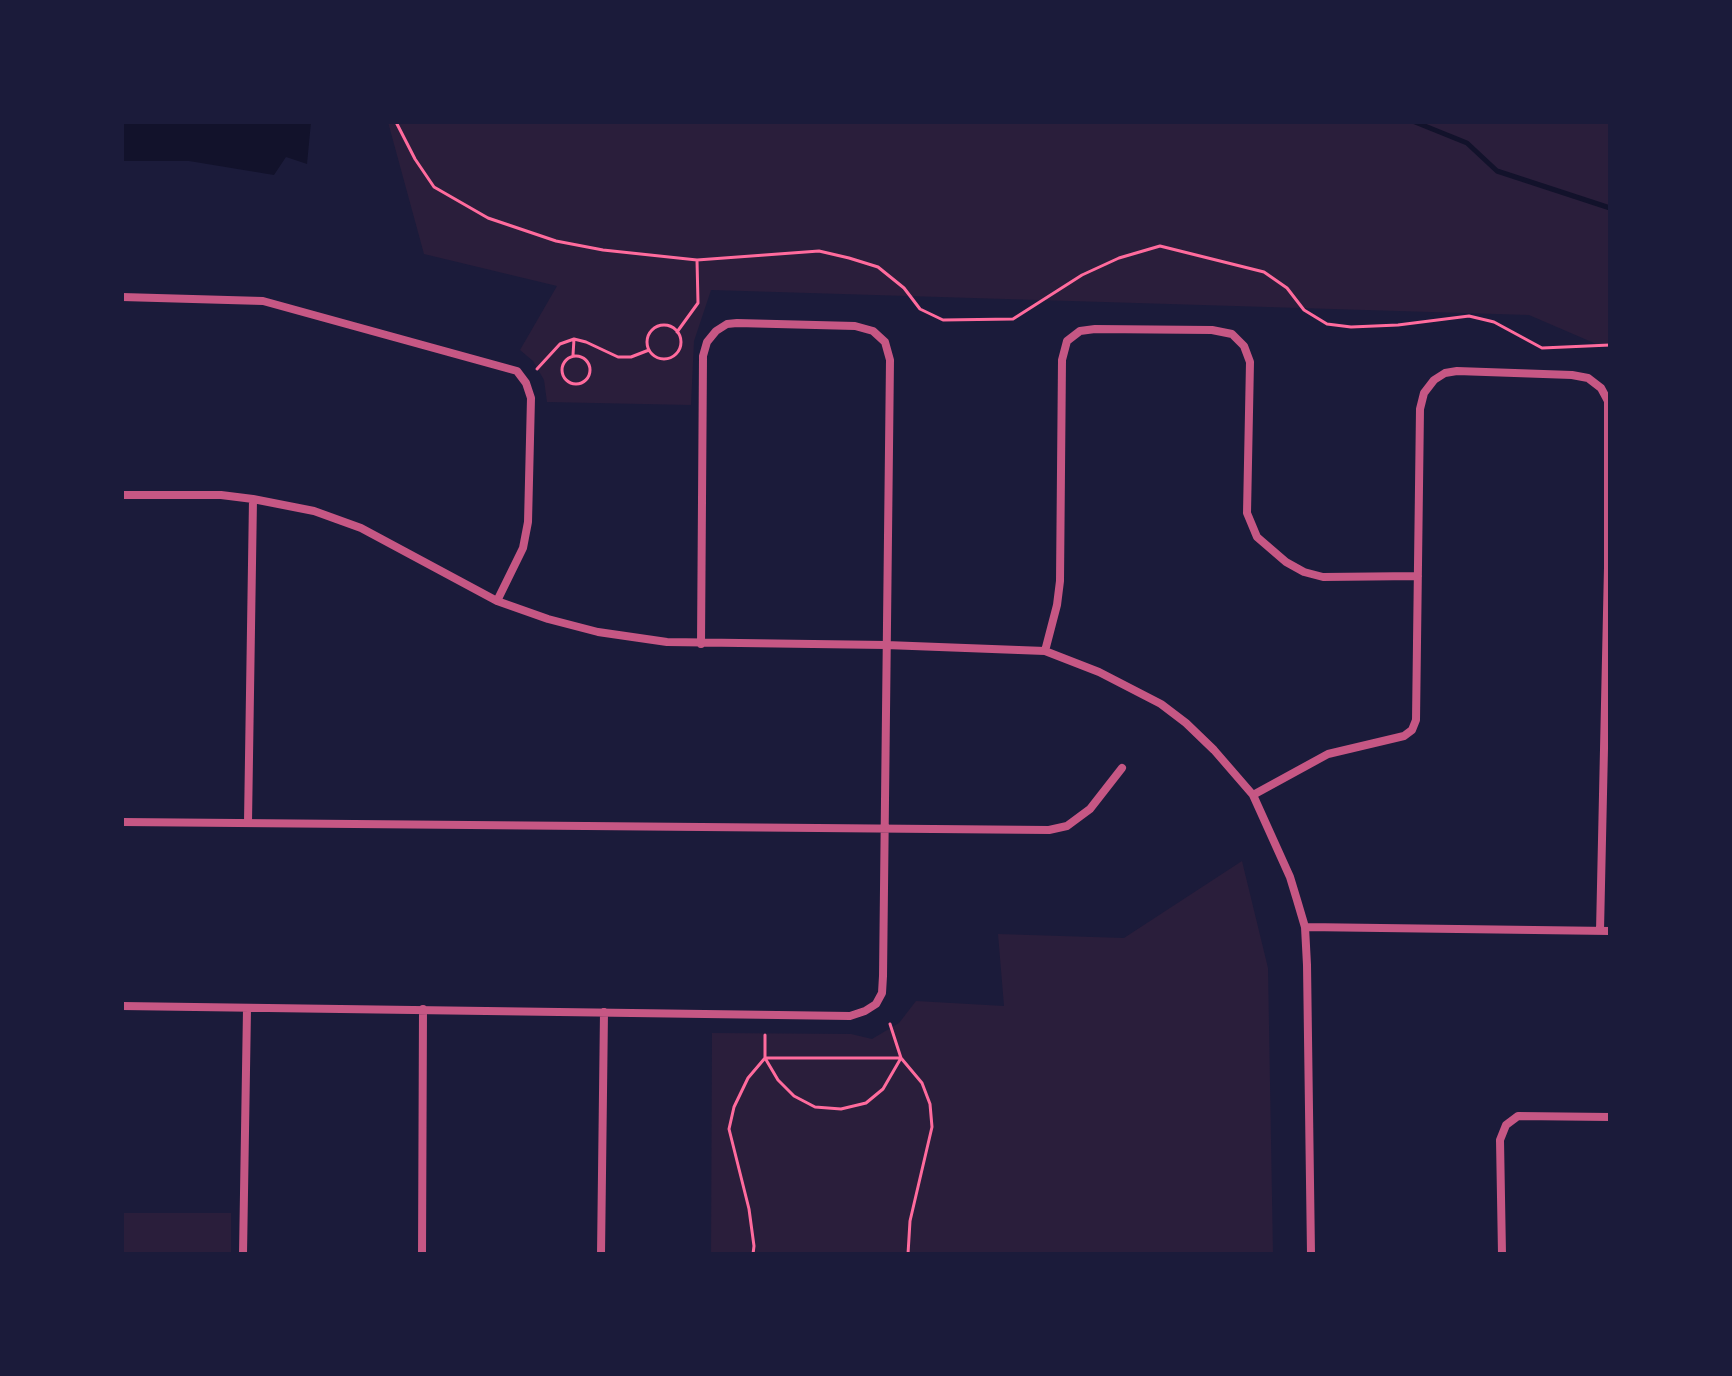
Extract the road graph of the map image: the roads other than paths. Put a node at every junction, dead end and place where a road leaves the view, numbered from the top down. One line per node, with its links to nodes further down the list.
1 (122, 297): 6 (street)
2 (122, 495): 3 (street)
3 (253, 499): 6 (street); 13 (street)
4 (1609, 567): 5 (street); 16 (street)
5 (1418, 576): 9 (street); 11 (street)
6 (497, 601): 7 (street)
7 (701, 644): 8 (street); 8 (street)
8 (886, 645): 9 (street); 14 (street)
9 (1045, 651): 11 (street)
10 (1122, 768): 14 (street)
11 (1253, 795): 15 (street)
12 (122, 822): 13 (street)
13 (248, 822): 14 (street)
14 (884, 829): 21 (street)
15 (1305, 927): 16 (street); 26 (street)
16 (1600, 931): 17 (street)
17 (1610, 931)
18 (122, 1006): 19 (street)
19 (247, 1009): 20 (street); 23 (street)
20 (423, 1009): 21 (street); 24 (street)
21 (604, 1012): 25 (street)
22 (1610, 1117): 27 (street)
23 (243, 1254)
24 (422, 1254)
25 (601, 1254)
26 (1311, 1254)
27 (1502, 1254)

